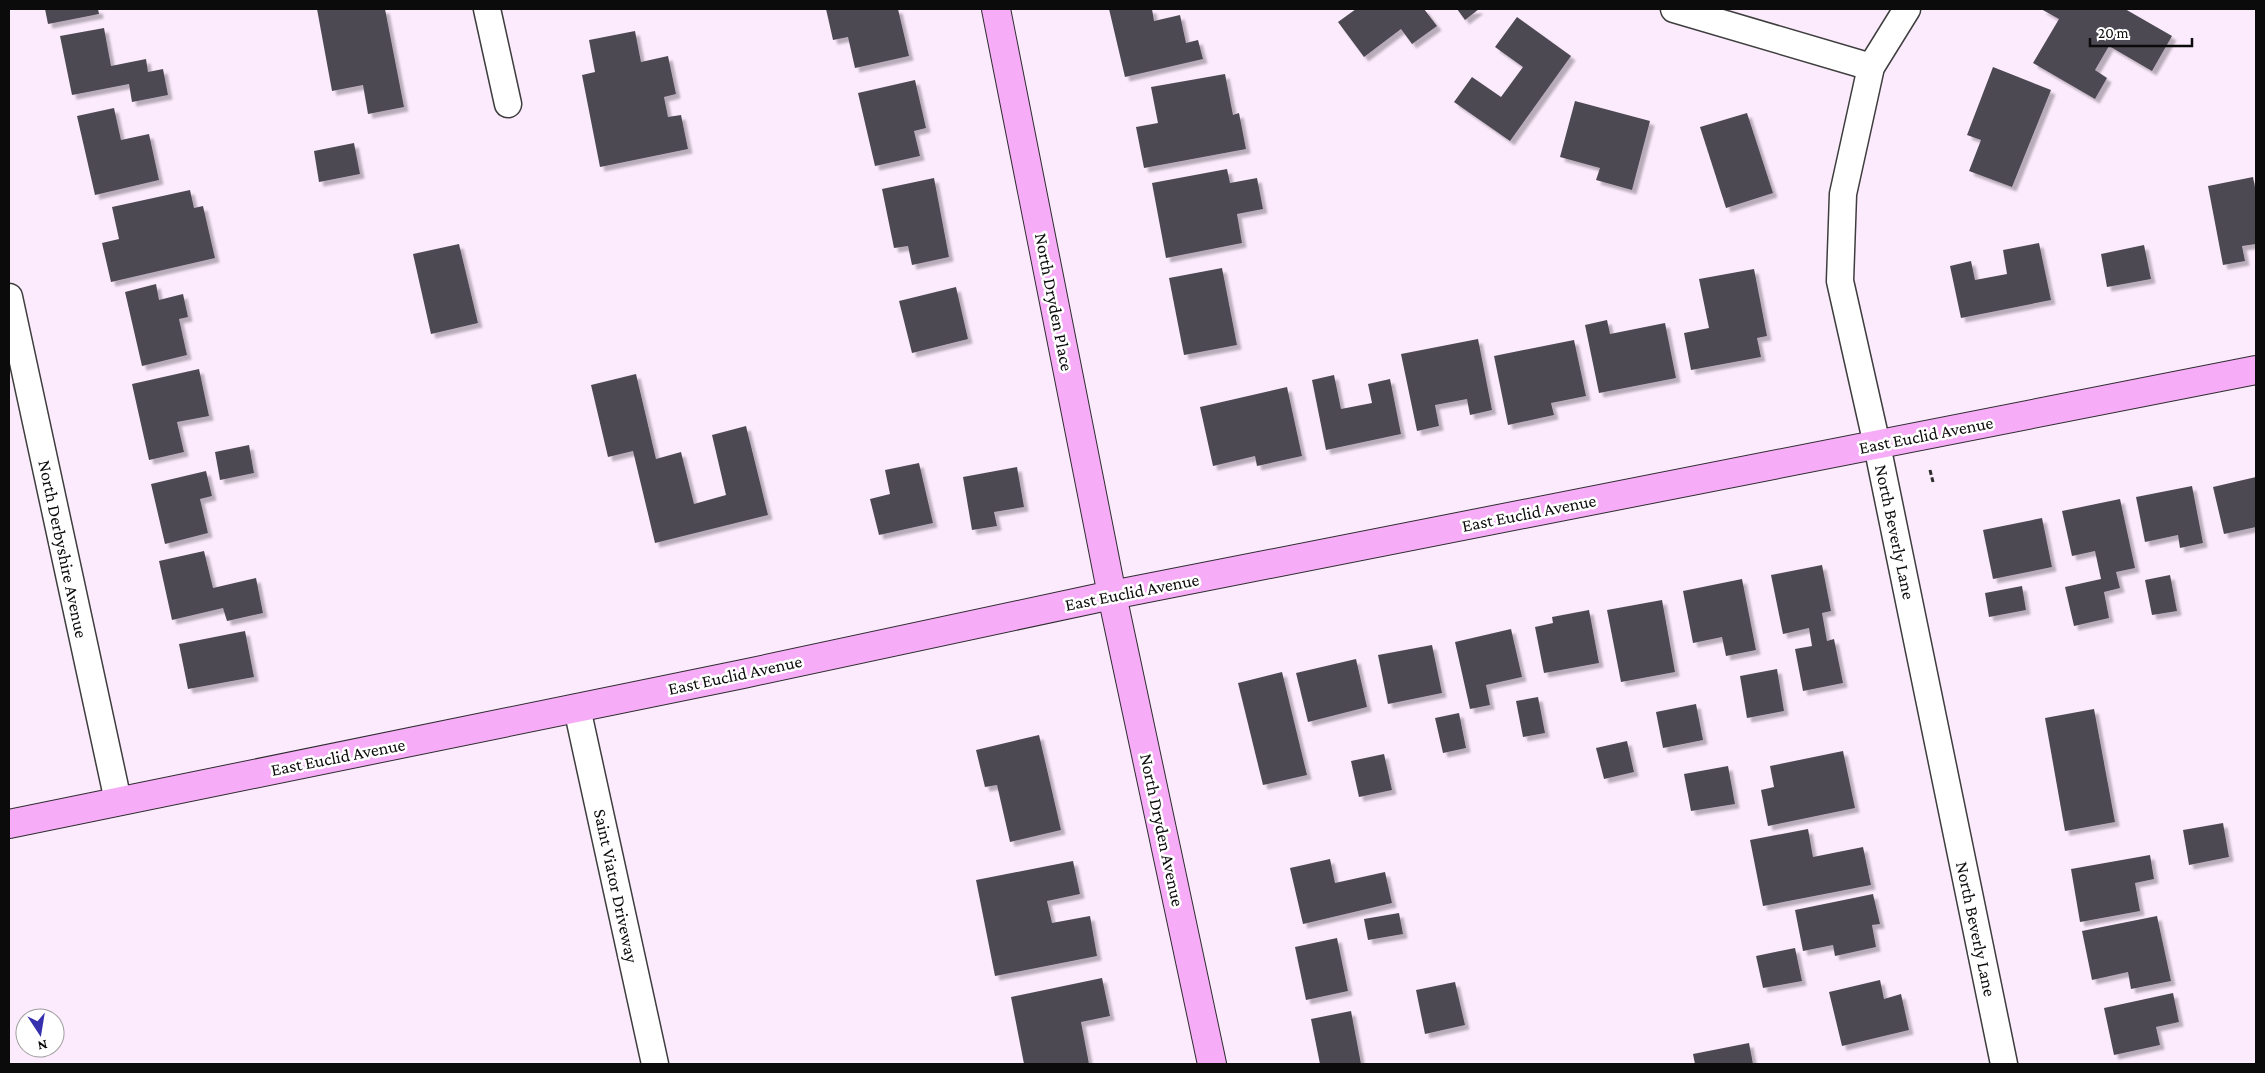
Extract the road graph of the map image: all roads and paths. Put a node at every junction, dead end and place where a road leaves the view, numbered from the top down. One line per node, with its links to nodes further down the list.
1 (487, 9): 6 (street)
2 (996, 9): 12 (street, North Dryden Place)
3 (1674, 9): 5 (street)
4 (1907, 9): 5 (street, North Beverly Lane)
5 (1871, 67): 9 (street, North Beverly Lane)
6 (508, 104)
7 (10, 308): 14 (street, North Derbyshire Avenue)
8 (2256, 370): 9 (street, East Euclid Avenue)
9 (1877, 445): 12 (street, East Euclid Avenue); 18 (street, North Beverly Lane)
10 (1930, 470): 11 (path)
11 (1933, 482)
12 (1112, 595): 13 (street, East Euclid Avenue); 17 (street, North Dryden Avenue)
13 (577, 708): 14 (street, East Euclid Avenue); 16 (street, Saint Viator Driveway)
14 (118, 801): 15 (street, East Euclid Avenue)
15 (9, 824)
16 (655, 1064)
17 (1212, 1064)
18 (2004, 1064)

